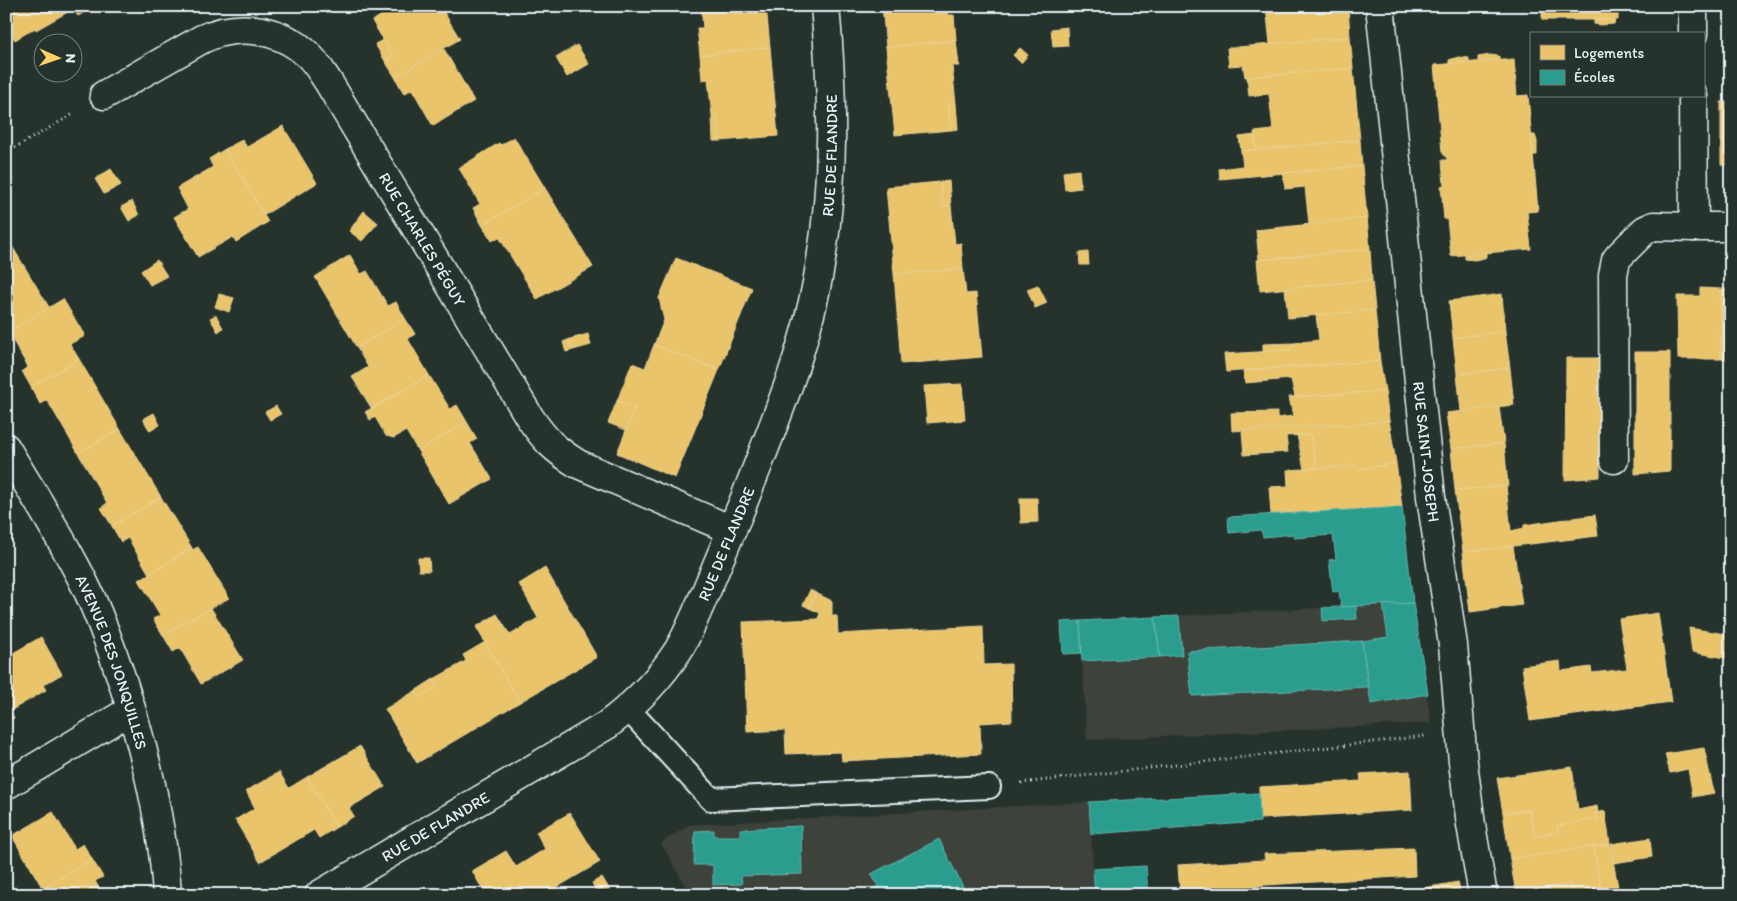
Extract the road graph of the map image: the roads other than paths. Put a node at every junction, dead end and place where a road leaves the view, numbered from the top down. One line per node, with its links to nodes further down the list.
1 (825, 6): 11 (street, RUE DE FLANDRE)
2 (1380, 6): 18 (street, RUE SAINT-JOSEPH)
3 (1693, 6): 4 (street)
4 (1693, 32)
5 (104, 95): 11 (street, RUE CHARLES PÉGUY)
6 (1693, 98): 7 (street)
7 (1694, 227): 8 (street); 10 (street)
8 (1731, 227)
9 (6, 448): 13 (street, AVENUE DES JONQUILLES)
10 (1614, 458)
11 (732, 530): 12 (street, RUE DE FLANDRE)
12 (628, 709): 15 (lane); 17 (street, RUE DE FLANDRE)
13 (131, 710): 14 (street); 16 (street, AVENUE DES JONQUILLES)
14 (6, 785)
15 (989, 787)
16 (167, 895)
17 (319, 895)
18 (1483, 895)

